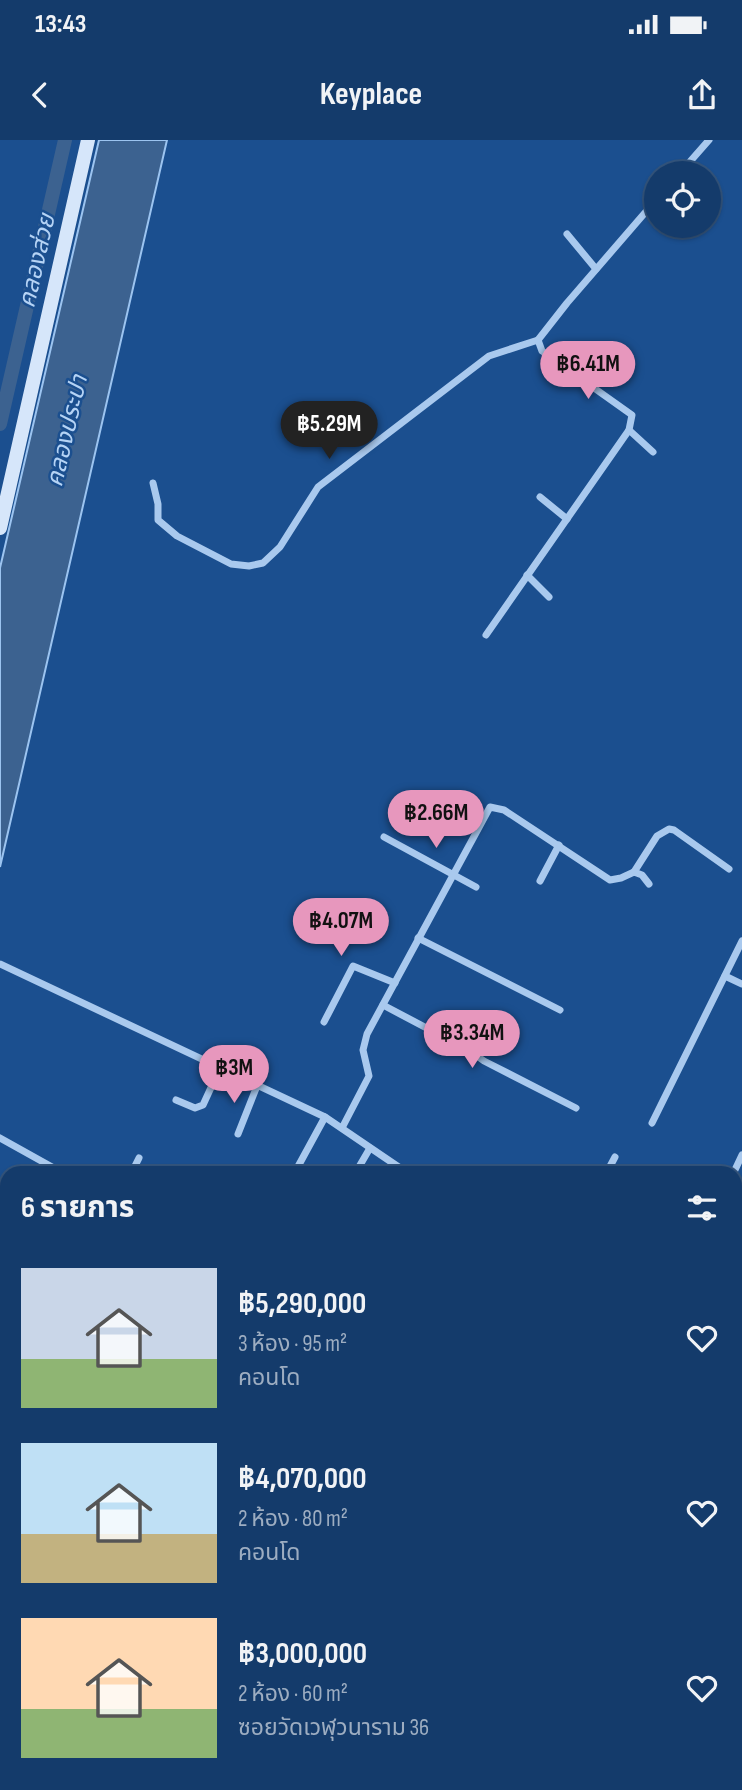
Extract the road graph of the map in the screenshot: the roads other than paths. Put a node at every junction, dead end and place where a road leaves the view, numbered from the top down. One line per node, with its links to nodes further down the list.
1 (88, 140): 13 (street)
2 (709, 140): 3 (street)
3 (691, 161)
4 (644, 214): 6 (street)
5 (567, 234): 6 (street)
6 (596, 269): 7 (street)
7 (538, 340): 8 (street); 10 (street)
8 (629, 430): 9 (street); 12 (street)
9 (653, 452)
10 (153, 483)
11 (540, 497): 12 (street)
12 (566, 519): 14 (street)
13 (0, 528)
14 (527, 575): 15 (street); 16 (street)
15 (549, 597)
16 (486, 635)
17 (384, 837): 21 (street)
18 (559, 845): 20 (street); 21 (street); 22 (street)
19 (729, 869): 20 (street)
20 (634, 872): 23 (street)
21 (452, 874): 24 (street); 25 (street)
22 (540, 881)
23 (649, 884)
24 (476, 887)
25 (418, 938): 29 (street); 32 (street)
26 (742, 941): 28 (street)
27 (0, 964): 34 (street)
28 (725, 976): 30 (street); 39 (street)
29 (394, 982): 31 (street); 33 (street)
30 (742, 984)
31 (383, 1005): 37 (street); 40 (street)
32 (560, 1010)
33 (324, 1022)
34 (220, 1068): 35 (street); 36 (street)
35 (257, 1086): 38 (street); 41 (street)
36 (176, 1100)
37 (576, 1108)
38 (325, 1117): 40 (street); 48 (street)
39 (652, 1123)
40 (342, 1128): 43 (street)
41 (238, 1134)
42 (0, 1138): 46 (street)
43 (370, 1148): 49 (street); 50 (street)
44 (615, 1157): 51 (street)
45 (139, 1158): 47 (street)
46 (50, 1166)
47 (135, 1166)
48 (298, 1166)
49 (360, 1166)
50 (396, 1166)
51 (610, 1166)

